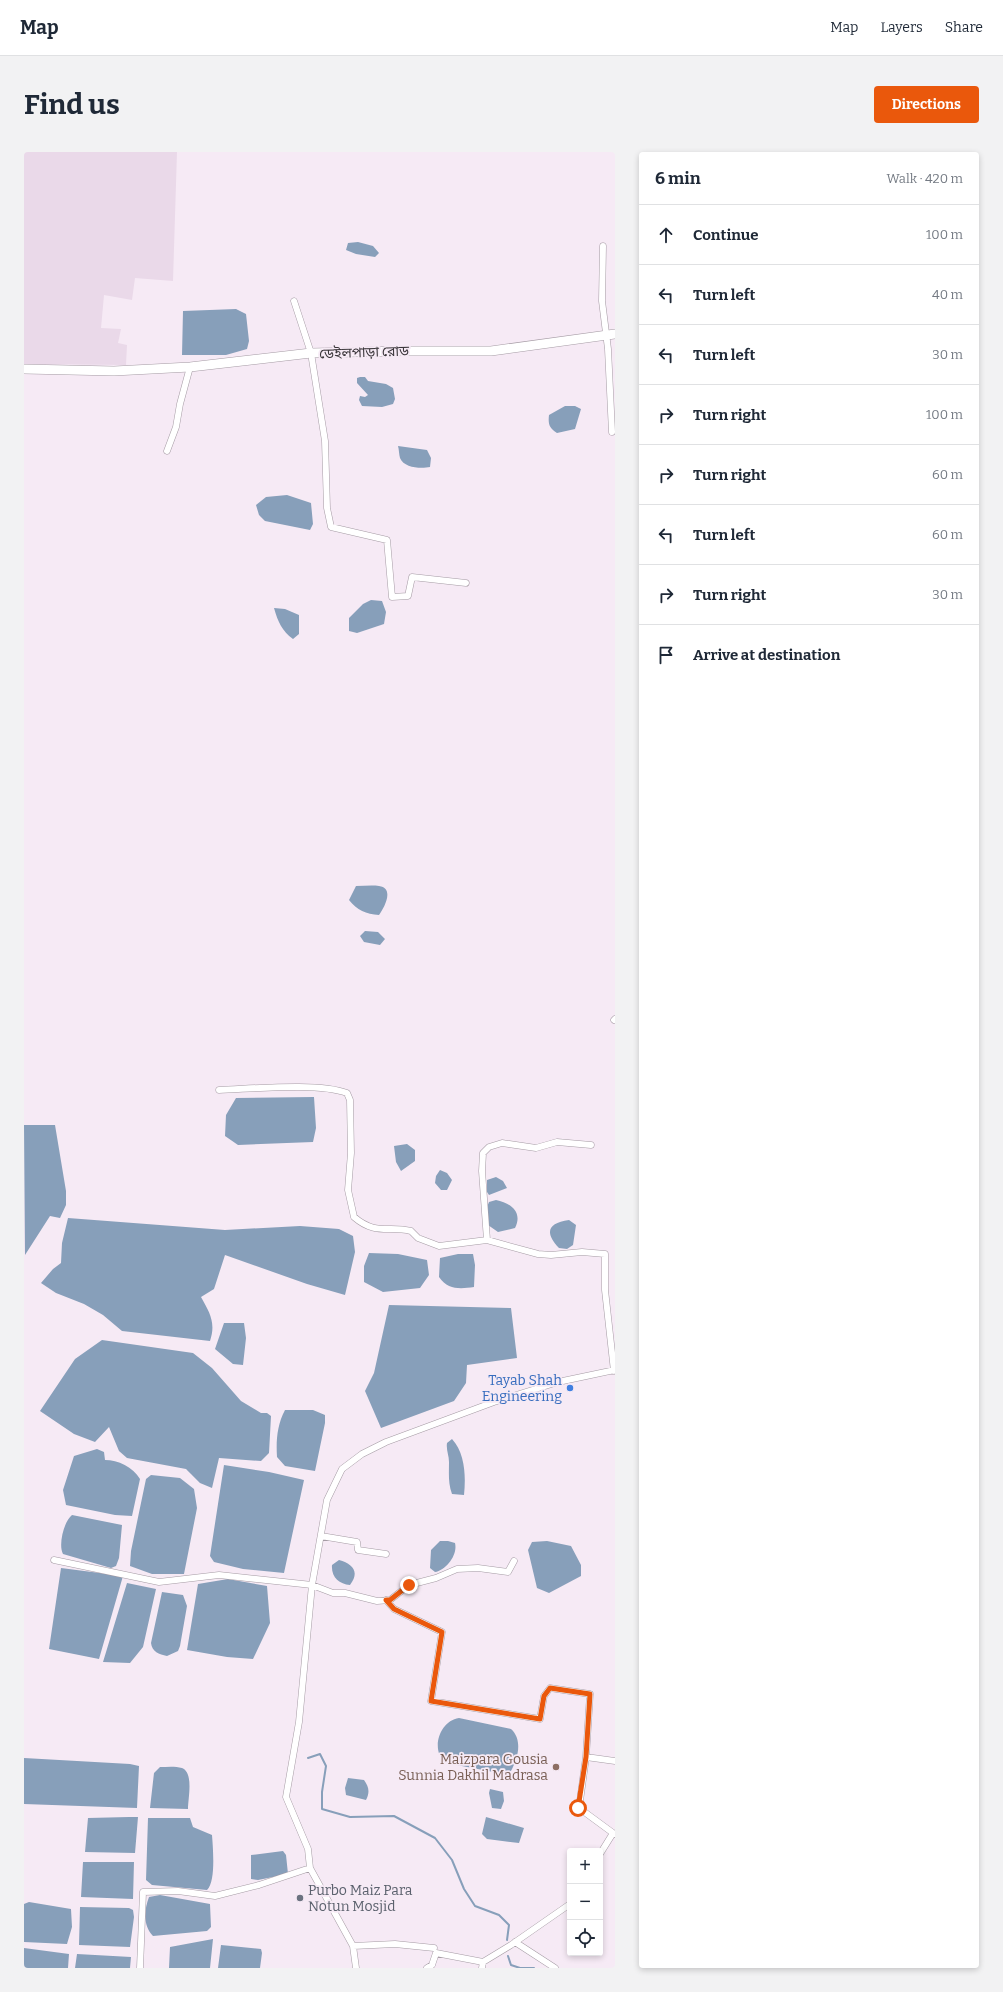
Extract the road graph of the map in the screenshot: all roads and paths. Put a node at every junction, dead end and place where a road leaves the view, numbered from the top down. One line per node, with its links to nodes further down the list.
1 (603, 246): 4 (street)
2 (294, 301): 5 (street)
3 (615, 334): 4 (main road, ডেইলপাড়া রোড)
4 (605, 336): 5 (main road, ডেইলপাড়া রোড); 8 (street)
5 (311, 354): 6 (main road, ডেইলপাড়া রোড); 10 (street)
6 (190, 367): 7 (main road, ডেইলপাড়া রোড); 9 (street)
7 (24, 369)
8 (612, 432)
9 (167, 451)
10 (466, 583)
11 (219, 1090): 13 (street)
12 (591, 1145): 13 (street)
13 (487, 1240): 14 (street)
14 (615, 1370): 15 (street)
15 (321, 1536): 16 (street); 19 (street)
16 (386, 1554)
17 (54, 1560): 19 (street)
18 (514, 1561): 20 (street)
19 (312, 1585): 20 (street); 25 (street)
20 (386, 1600): 21 (street)
21 (586, 1757): 22 (street); 23 (street)
22 (615, 1761)
23 (614, 1834): 24 (street)
24 (603, 1850)
25 (310, 1868): 28 (street); 31 (street)
26 (567, 1906): 27 (street)
27 (515, 1942): 30 (street); 34 (street)
28 (353, 1946): 29 (street); 32 (street)
29 (434, 1948)
30 (483, 1965): 33 (street)
31 (140, 1968)
32 (356, 1968)
33 (427, 1968)
34 (555, 1968)

